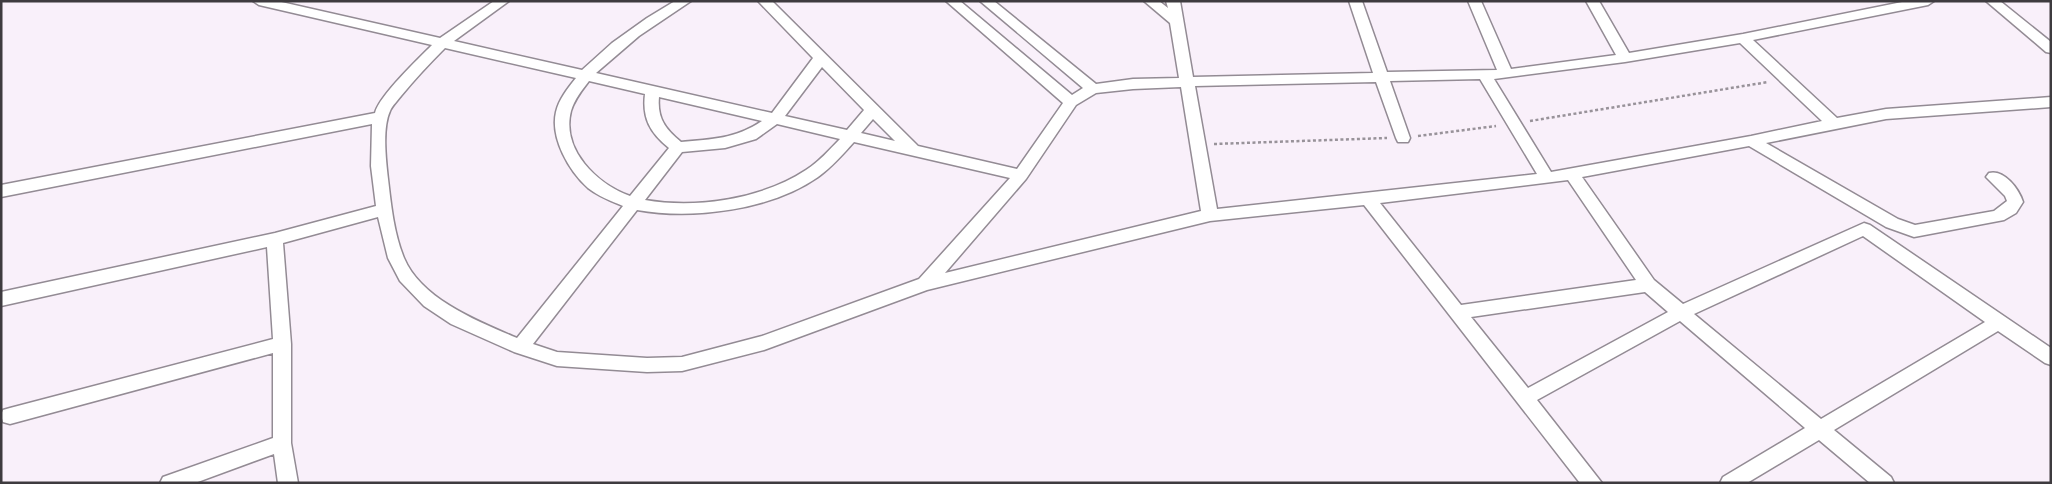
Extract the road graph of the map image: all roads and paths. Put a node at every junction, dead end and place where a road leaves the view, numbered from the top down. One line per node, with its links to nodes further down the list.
1 (259, 1): 16 (street)
2 (503, 1): 16 (street)
3 (685, 1): 22 (street)
4 (764, 1): 18 (street)
5 (952, 1): 27 (street)
6 (986, 1): 25 (street)
7 (1150, 1): 14 (street)
8 (1173, 1): 14 (street)
9 (1355, 1): 23 (street)
10 (1474, 1): 20 (street)
11 (1592, 1): 19 (street)
12 (1928, 1): 15 (street)
13 (1992, 1): 17 (street)
14 (1176, 20): 24 (street)
15 (1743, 38): 19 (street); 32 (street)
16 (442, 43): 22 (street); 30 (street)
17 (2048, 43)
18 (821, 58): 29 (street); 31 (street)
19 (1625, 58): 20 (street)
20 (1506, 74): 21 (street)
21 (1485, 75): 23 (street); 41 (street)
22 (585, 76): 26 (street); 44 (street)
23 (1381, 76): 24 (street); 34 (street)
24 (1186, 82): 25 (street); 46 (street)
25 (1093, 89): 27 (street)
26 (652, 91): 31 (street); 36 (street)
27 (1071, 102): 38 (street)
28 (2051, 102): 32 (street)
29 (872, 110): 33 (street); 37 (street)
30 (380, 117): 42 (street); 45 (street)
31 (774, 118): 33 (street); 36 (street)
32 (1834, 123): 35 (street)
33 (850, 136): 37 (street); 44 (street)
34 (1403, 138)
35 (1752, 141): 39 (street); 40 (street)
36 (678, 147): 44 (street)
37 (913, 150): 38 (street)
38 (1021, 174): 48 (street)
39 (1572, 174): 41 (street); 49 (street)
40 (1994, 177)
41 (1547, 178): 43 (street)
42 (1, 191)
43 (1368, 199): 46 (street); 51 (street)
44 (632, 204): 55 (street)
45 (384, 210): 47 (street); 55 (street)
46 (1210, 215): 48 (street)
47 (275, 239): 50 (street); 54 (street)
48 (924, 284): 55 (street)
49 (1648, 285): 51 (street); 52 (street)
50 (1, 299)
51 (1457, 312): 57 (street)
52 (1680, 312): 53 (street); 57 (street); 59 (street)
53 (1999, 322): 56 (street); 59 (street)
54 (282, 344): 58 (street); 60 (street)
55 (520, 347)
56 (2051, 358)
57 (1525, 398): 63 (street)
58 (10, 416)
59 (1820, 429): 64 (street); 65 (street)
60 (282, 442): 61 (street); 62 (street)
61 (170, 483)
62 (288, 483)
63 (1592, 483)
64 (1730, 483)
65 (1884, 483)

